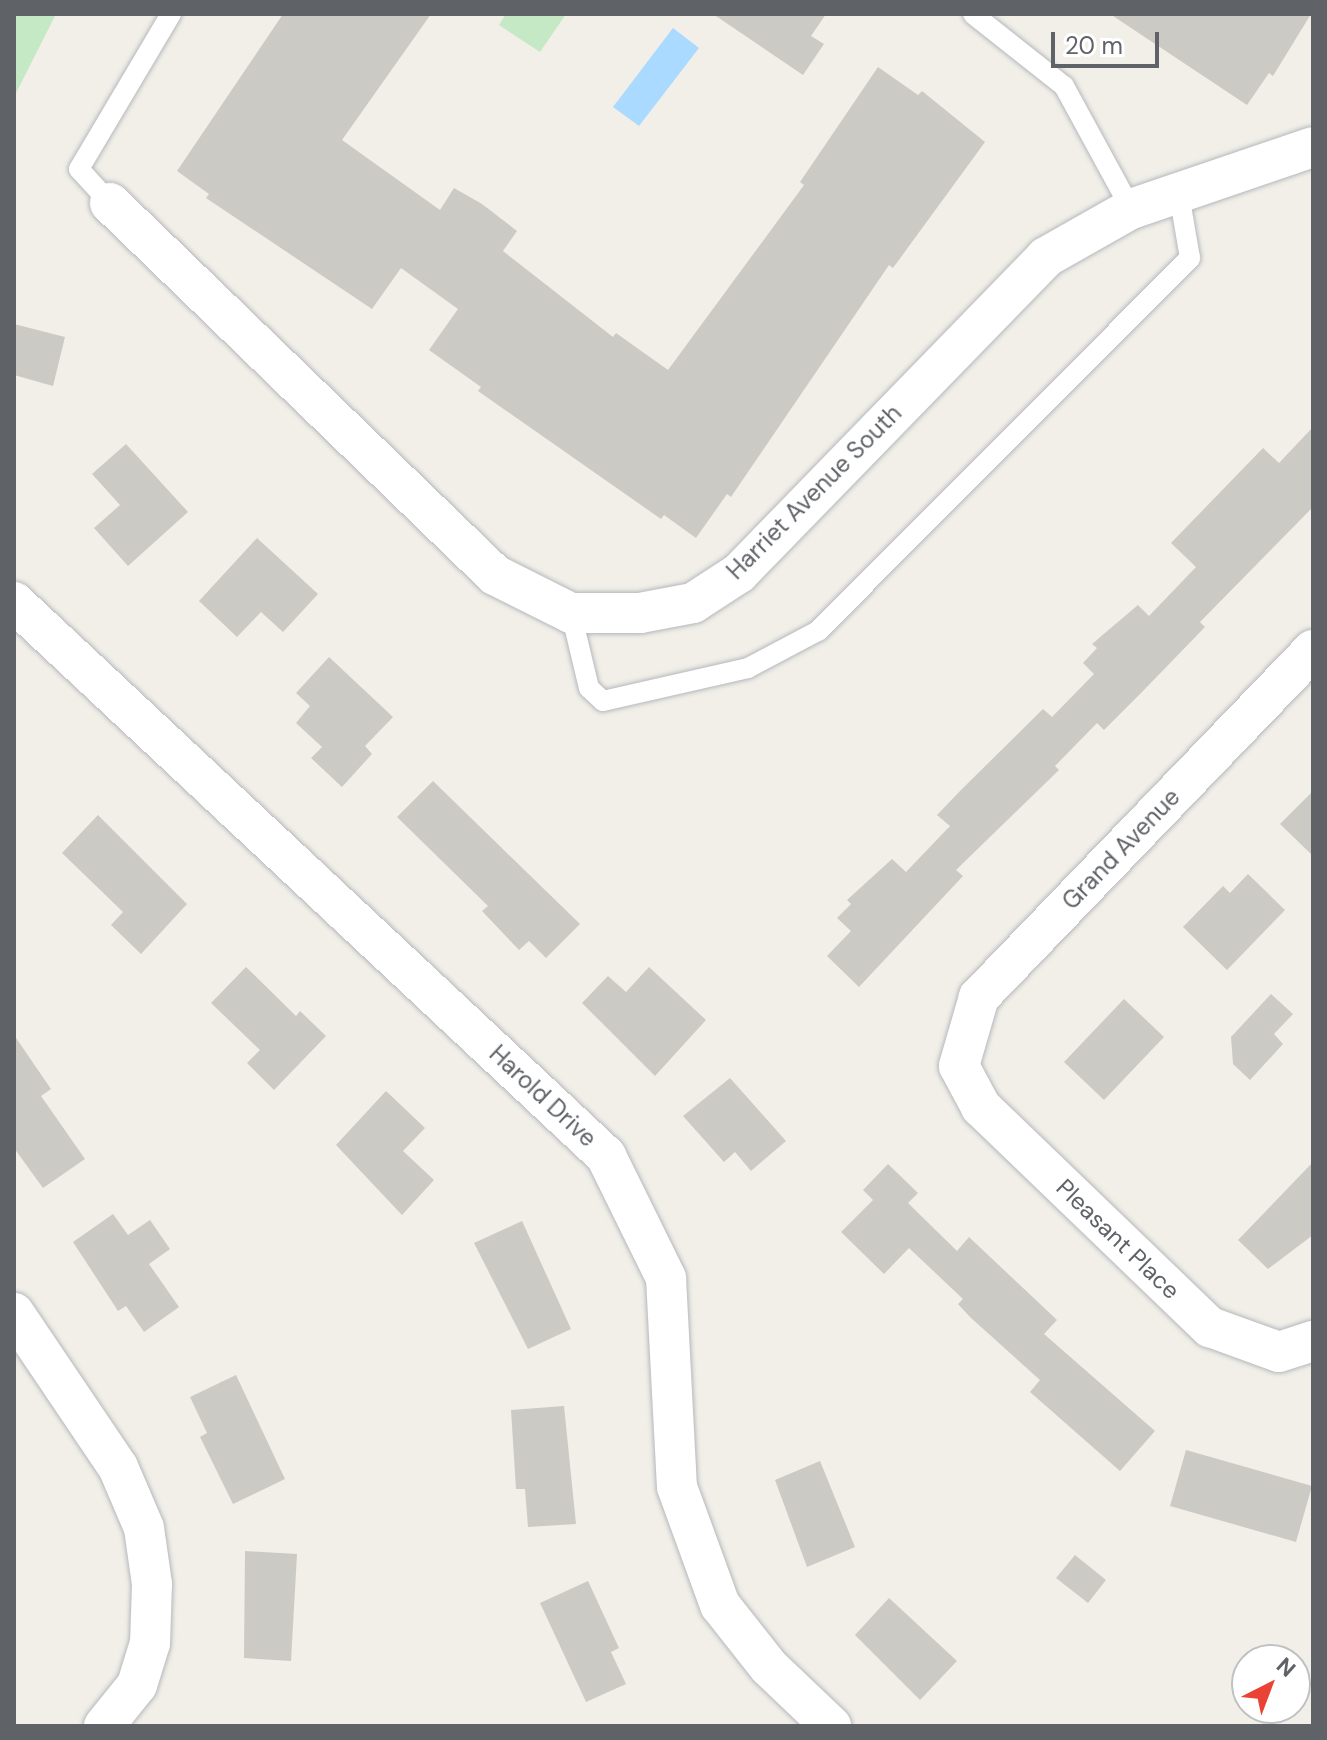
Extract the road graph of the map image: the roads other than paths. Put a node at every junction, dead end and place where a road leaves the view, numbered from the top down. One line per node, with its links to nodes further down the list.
1 (171, 14): 5 (lane)
2 (973, 14): 6 (lane)
3 (1313, 147): 4 (street, Harriet Avenue South)
4 (1179, 194): 6 (street, Harriet Avenue South); 8 (lane)
5 (110, 203): 8 (street, Harriet Avenue South)
6 (1131, 209): 8 (street, Harriet Avenue South)
7 (14, 602): 14 (street, Harold Drive)
8 (571, 613)
9 (1313, 650): 10 (street, Grand Avenue)
10 (959, 1066): 12 (street, Pleasant Place)
11 (14, 1313): 13 (street)
12 (1313, 1341)
13 (104, 1726)
14 (831, 1726)

